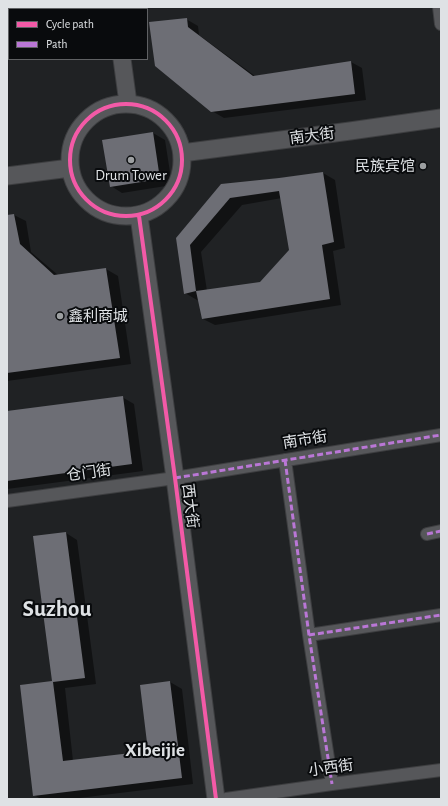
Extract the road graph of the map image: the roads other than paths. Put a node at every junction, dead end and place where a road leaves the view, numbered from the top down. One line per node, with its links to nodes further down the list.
1 (439, 7): 2 (street)
2 (441, 24)
3 (122, 60): 4 (street)
4 (128, 103): 6 (street); 7 (street)
5 (441, 118): 6 (street, 南大街)
6 (182, 153): 9 (street)
7 (70, 168): 8 (street); 9 (street)
8 (7, 176)
9 (139, 216): 12 (street, 西大街)
10 (441, 435): 11 (street, 南市街)
11 (285, 460): 12 (street, 南市街); 17 (street)
12 (175, 478): 13 (street, 仓门街); 20 (street, 西大街)
13 (7, 501)
14 (441, 531): 15 (street)
15 (427, 534)
16 (441, 615): 17 (street)
17 (309, 635): 19 (street)
18 (441, 770): 19 (street, 小西街)
19 (332, 784): 21 (street, 小西街)
20 (216, 799)
21 (226, 799)

